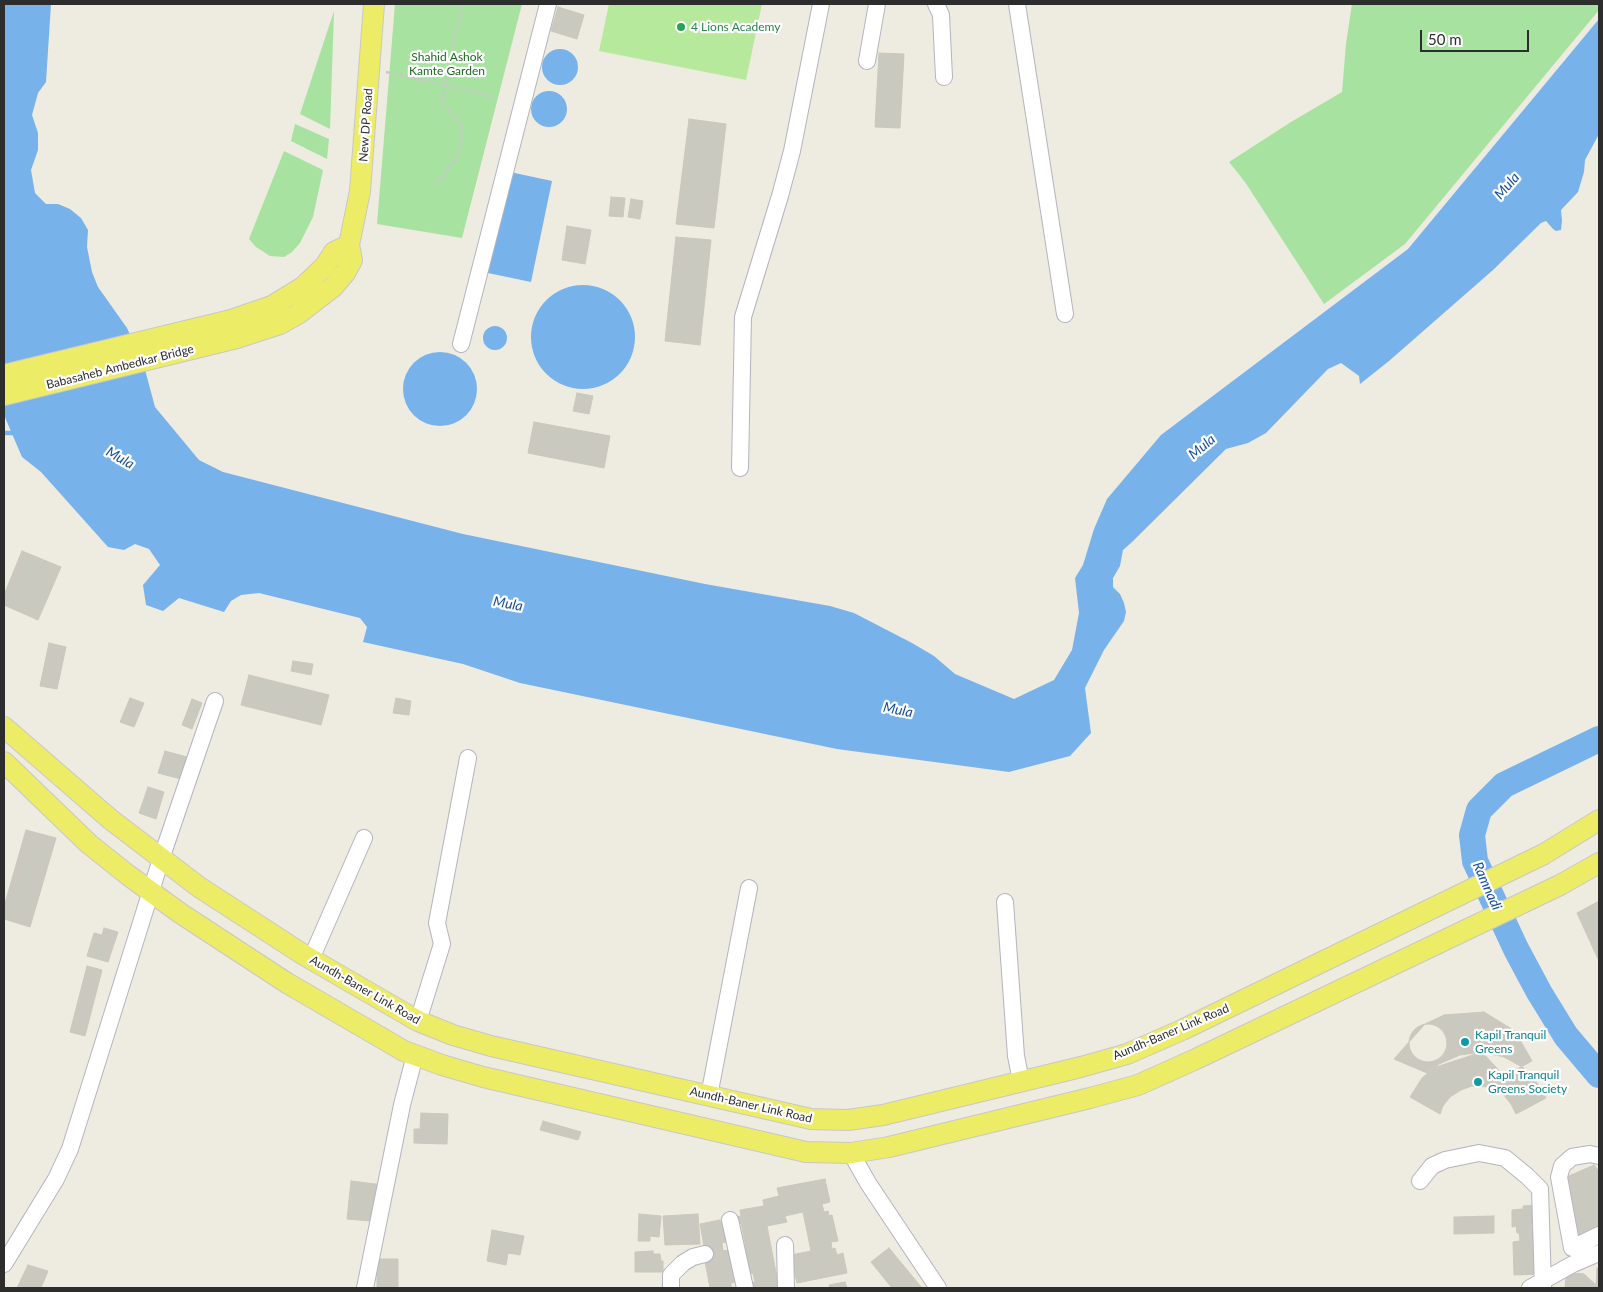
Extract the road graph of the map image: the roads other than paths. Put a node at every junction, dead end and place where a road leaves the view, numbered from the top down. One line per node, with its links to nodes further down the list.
1 (374, 4): 10 (main road, New DP Road)
2 (548, 4): 11 (street)
3 (821, 4): 14 (street)
4 (878, 4): 7 (street)
5 (936, 4): 8 (street)
6 (1017, 4): 9 (street)
7 (867, 61)
8 (944, 77)
9 (1065, 314)
10 (234, 329): 12 (main road, Babasaheb Ambedkar Bridge); 13 (main road, Babasaheb Ambedkar Bridge)
11 (461, 344)
12 (4, 375)
13 (4, 395)
14 (740, 468)
15 (214, 701): 21 (street)
16 (4, 727): 21 (main road, Aundh-Baner Link Road)
17 (468, 758): 27 (street)
18 (4, 762): 24 (main road)
19 (1599, 820): 29 (main road, Aundh-Baner Link Road)
20 (364, 838): 26 (street)
21 (161, 859): 24 (street); 26 (main road, Aundh-Baner Link Road)
22 (1599, 863): 32 (main road)
23 (749, 888): 30 (street)
24 (151, 892): 28 (main road); 40 (street)
25 (1005, 902): 29 (street)
26 (310, 959): 27 (main road, Aundh-Baner Link Road)
27 (418, 1021): 30 (main road, Aundh-Baner Link Road)
28 (415, 1055): 32 (main road); 42 (street)
29 (1021, 1081): 31 (main road, Aundh-Baner Link Road)
30 (709, 1096): 31 (main road, Aundh-Baner Link Road)
31 (848, 1120): 32 (main road)
32 (851, 1153): 46 (street)
33 (1599, 1156): 36 (street)
34 (1420, 1181): 41 (street)
35 (730, 1220): 44 (street)
36 (1599, 1235)
37 (785, 1245): 45 (street)
38 (705, 1254): 43 (street)
39 (1599, 1254): 41 (street)
40 (4, 1264)
41 (1538, 1286)
42 (365, 1288)
43 (671, 1288)
44 (744, 1288)
45 (786, 1288)
46 (938, 1288)

